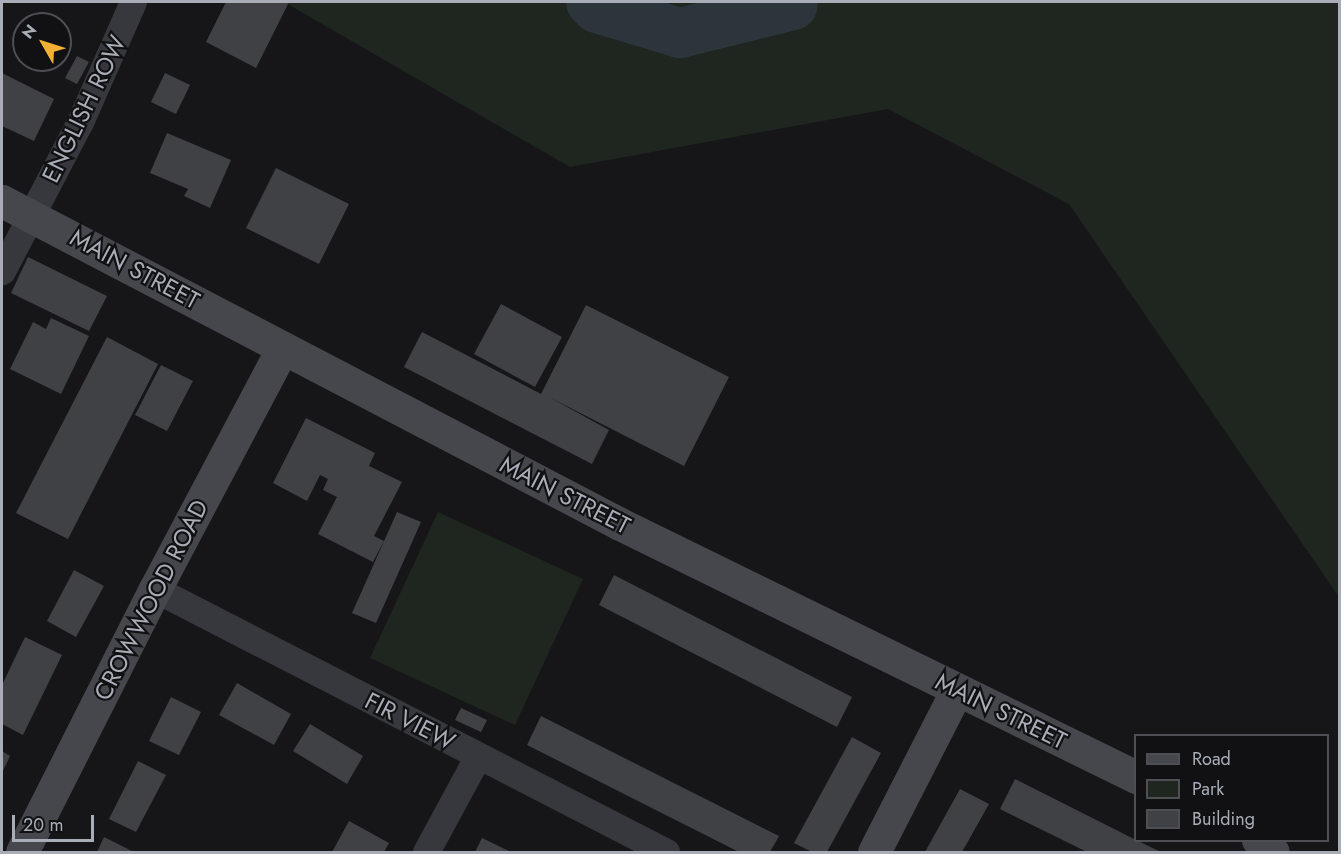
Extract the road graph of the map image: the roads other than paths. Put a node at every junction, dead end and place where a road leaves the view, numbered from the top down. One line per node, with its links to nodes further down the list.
1 (133, 2): 3 (street, ENGLISH ROW)
2 (2, 201): 3 (main road, MAIN STREET)
3 (31, 215): 4 (street, ENGLISH ROW); 5 (main road, MAIN STREET)
4 (2, 271)
5 (282, 349): 6 (main road, CROWWOOD ROAD); 7 (main road, MAIN STREET)
6 (155, 589): 8 (street, FIR VIEW); 11 (main road, CROWWOOD ROAD)
7 (957, 690): 9 (main road, MAIN STREET); 14 (main road)
8 (478, 756): 12 (street); 13 (street, FIR VIEW)
9 (1134, 776)
10 (1260, 842): 15 (main road)
11 (22, 852)
12 (426, 852)
13 (666, 852)
14 (874, 852)
15 (1273, 852)

